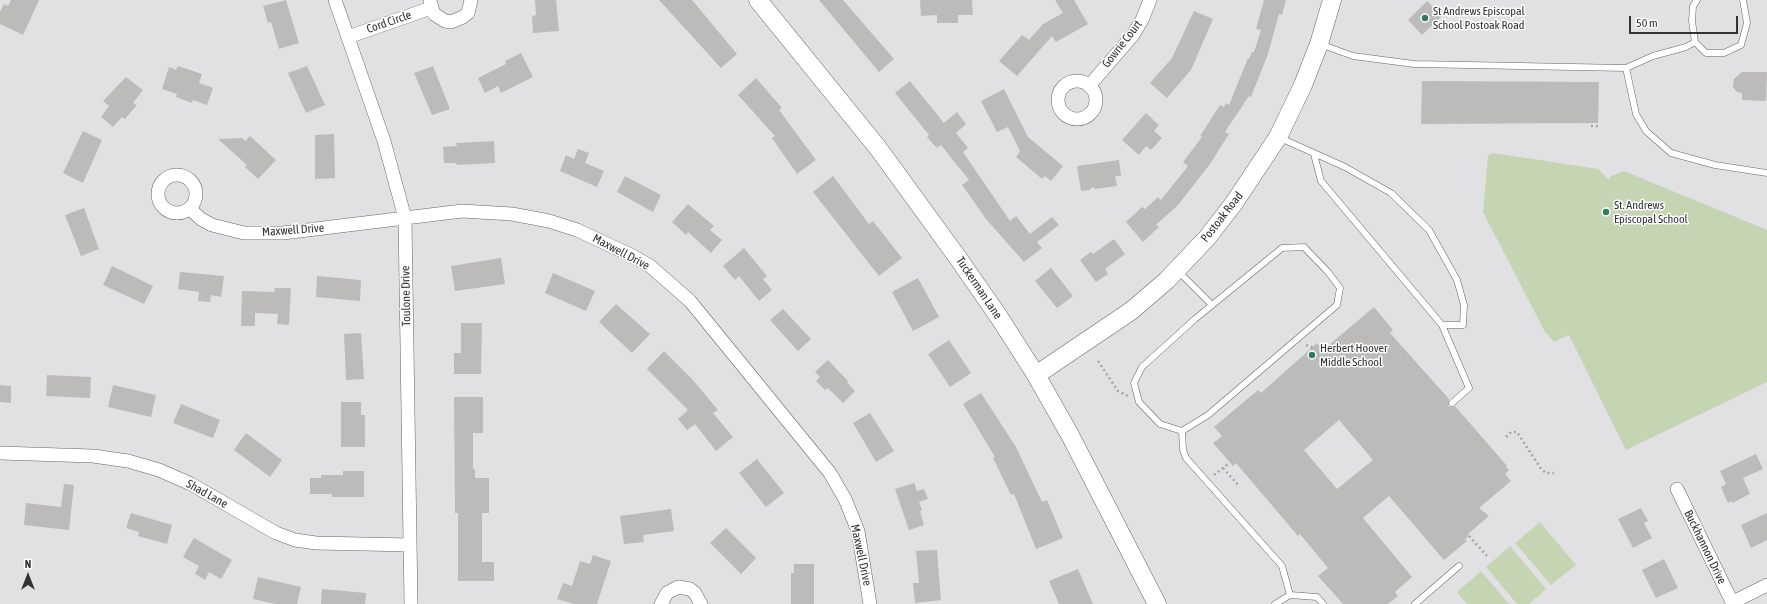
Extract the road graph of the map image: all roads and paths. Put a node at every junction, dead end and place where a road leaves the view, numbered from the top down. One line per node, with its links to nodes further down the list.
1 (335, 0): 9 (street, Toulone Drive)
2 (471, 0): 8 (street, Cord Circle)
3 (758, 0): 27 (main road, Tuckerman Lane)
4 (1150, 0): 13 (street, Gowrie Court)
5 (1332, 0): 11 (main road, Postoak Road)
6 (1697, 0): 10 (lane)
7 (1743, 0): 10 (lane)
8 (431, 4): 9 (street, Cord Circle)
9 (348, 36): 20 (street, Toulone Drive)
10 (1695, 42): 12 (lane)
11 (1319, 44): 12 (lane); 16 (main road, Postoak Road)
12 (1626, 68): 18 (lane)
13 (1089, 86)
14 (1591, 126): 15 (path)
15 (1600, 126)
16 (1278, 137): 17 (lane); 21 (main road, Postoak Road)
17 (1314, 154): 23 (lane); 23 (lane)
18 (1767, 173)
19 (190, 209): 20 (street, Maxwell Drive)
20 (405, 218): 40 (street, Toulone Drive); 49 (street, Maxwell Drive)
21 (1177, 270): 22 (lane); 27 (main road, Postoak Road)
22 (1212, 305): 28 (lane); 30 (lane)
23 (1442, 325): 29 (lane)
24 (1306, 345): 25 (path)
25 (1313, 348)
26 (1098, 361): 28 (path)
27 (1036, 375): 50 (main road, Tuckerman Lane)
28 (1140, 402): 30 (lane)
29 (1452, 403)
30 (1182, 431): 36 (lane)
31 (1506, 437): 35 (path)
32 (0, 453): 40 (street, Shad Lane)
33 (1228, 464): 34 (path)
34 (1223, 468): 36 (path); 37 (path)
35 (1554, 473)
36 (1207, 481): 44 (lane)
37 (1239, 486)
38 (1677, 489): 45 (street, Buckhannon Drive)
39 (1469, 536): 41 (path)
40 (410, 545): 46 (street, Toulone Drive)
41 (1488, 557)
42 (1459, 566): 53 (lane)
43 (1767, 585): 45 (street)
44 (1290, 595): 51 (lane); 52 (lane)
45 (1733, 603)
46 (411, 604)
47 (661, 604): 48 (street)
48 (701, 604)
49 (870, 604)
50 (1157, 604)
51 (1275, 604)
52 (1323, 604)
53 (1415, 604)

